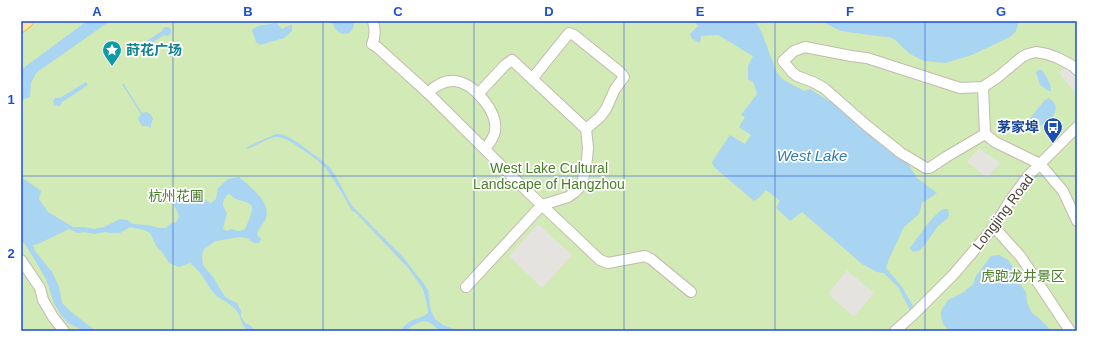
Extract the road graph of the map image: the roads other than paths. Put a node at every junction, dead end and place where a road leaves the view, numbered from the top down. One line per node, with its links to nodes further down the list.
1 (27, 21): 3 (main road)
2 (373, 21): 7 (street)
3 (21, 26)
4 (1077, 70): 6 (street)
5 (532, 79): 8 (street); 10 (street); 10 (street)
6 (983, 87): 11 (street); 11 (street)
7 (428, 93): 8 (street); 12 (street)
8 (478, 94): 12 (street)
9 (1077, 127): 13 (street, Longjing Road)
10 (586, 128): 14 (street)
11 (985, 134): 13 (street)
12 (485, 149): 14 (street)
13 (1040, 164): 15 (street); 16 (street, Longjing Road)
14 (542, 205): 18 (street); 19 (street)
15 (1077, 221)
16 (994, 227): 21 (street, Longjing Road); 22 (street)
17 (21, 260): 20 (street)
18 (466, 287)
19 (691, 292)
20 (64, 331)
21 (895, 331)
22 (1070, 331)

